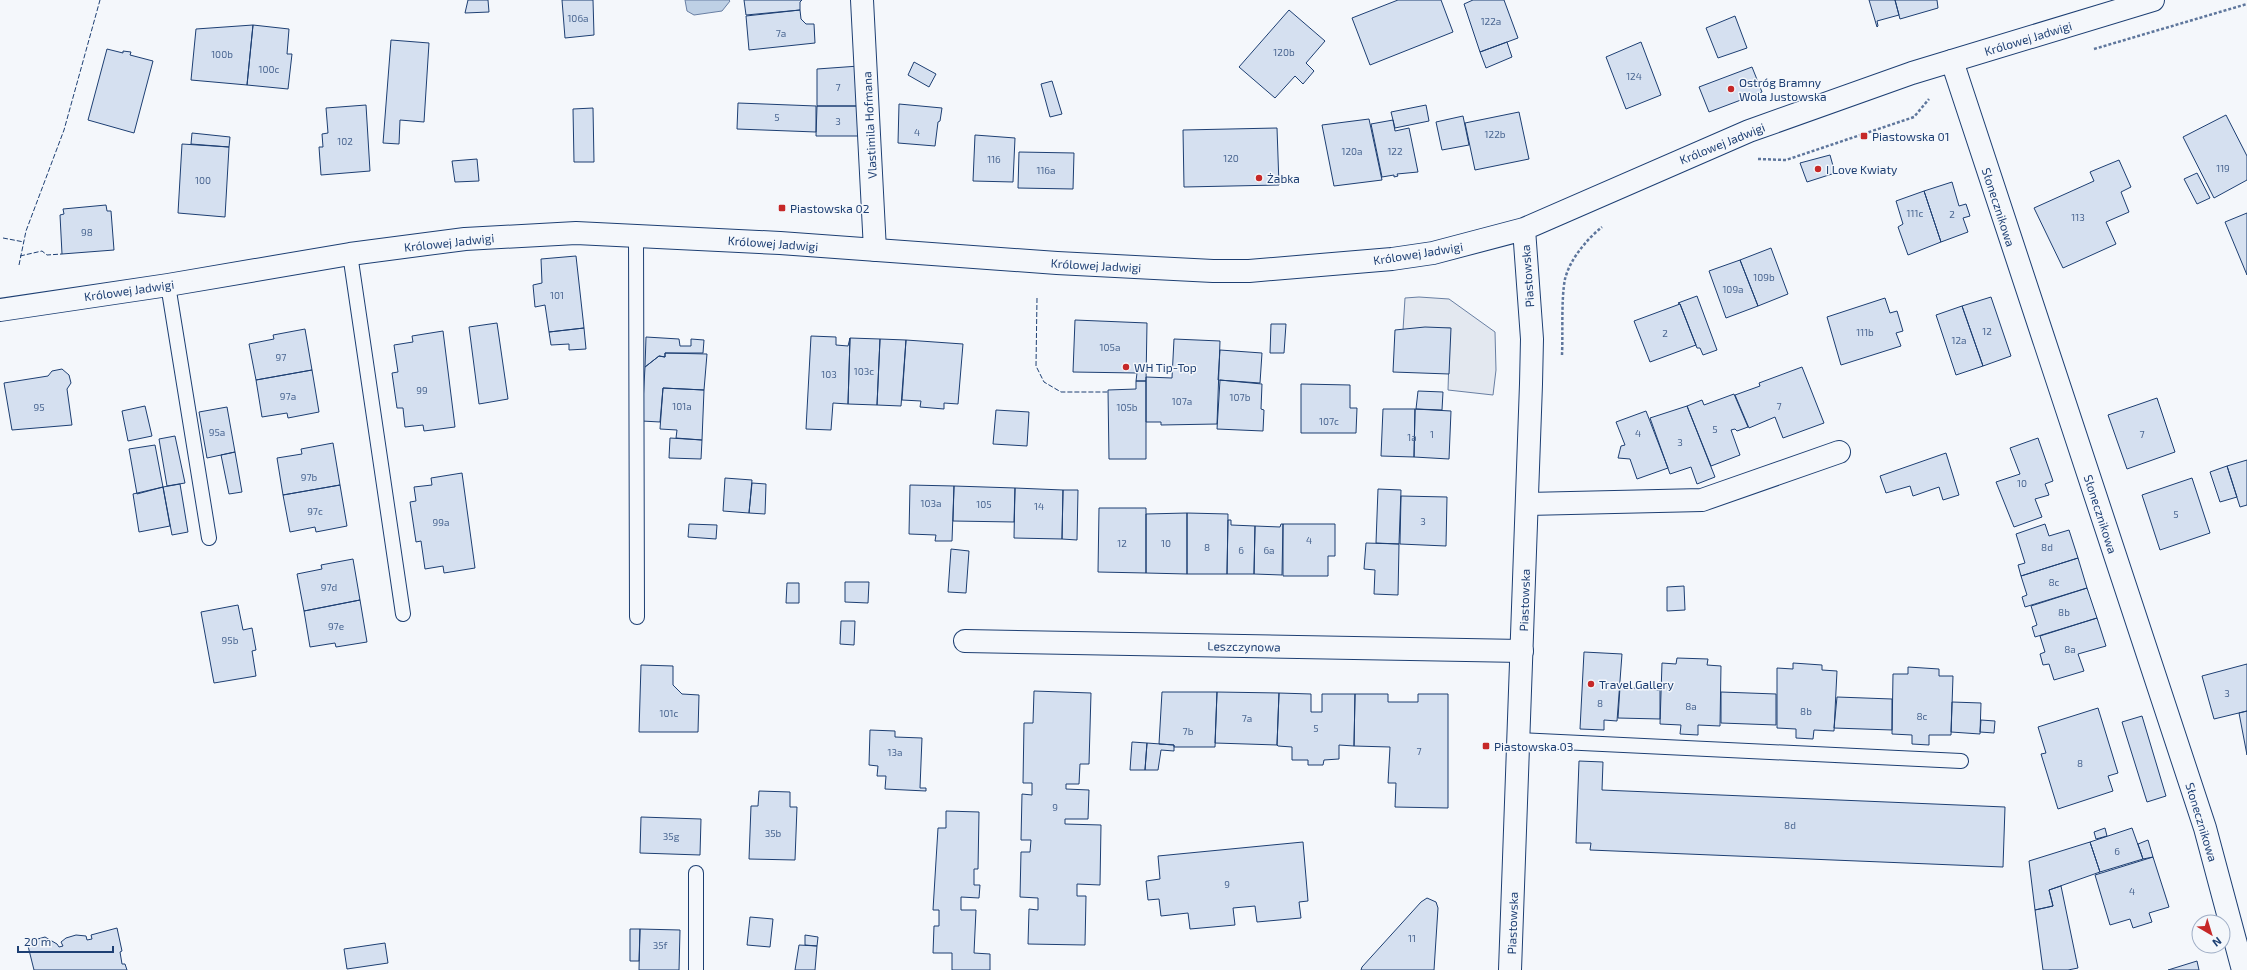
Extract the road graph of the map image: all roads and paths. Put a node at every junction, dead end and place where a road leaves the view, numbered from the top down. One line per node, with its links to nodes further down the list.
1 (862, 0): 11 (street, Vlastimila Hofmana)
2 (2153, 0): 5 (street, Królowej Jadwigi)
3 (2247, 4): 4 (path)
4 (2086, 52)
5 (1952, 61): 9 (street, Królowej Jadwigi); 28 (street, Słonecznikowa)
6 (1928, 99): 7 (path)
7 (1753, 158)
8 (1603, 226): 15 (path)
9 (1524, 229): 11 (street, Królowej Jadwigi); 17 (street, Piastowska)
10 (636, 236): 11 (street, Królowej Jadwigi); 12 (street, Królowej Jadwigi); 20 (lane)
11 (875, 250)
12 (350, 254): 13 (street, Królowej Jadwigi); 19 (lane)
13 (168, 285): 14 (street, Królowej Jadwigi); 18 (lane)
14 (0, 310)
15 (1561, 361)
16 (1839, 452): 17 (street)
17 (1527, 504): 22 (street, Piastowska)
18 (209, 538)
19 (403, 614)
20 (637, 617)
21 (965, 641): 22 (street, Leszczynowa)
22 (1522, 651): 23 (street, Piastowska)
23 (1518, 740): 24 (lane); 27 (street, Piastowska)
24 (1961, 761)
25 (696, 873): 26 (lane)
26 (696, 970)
27 (1510, 970)
28 (2243, 970)

